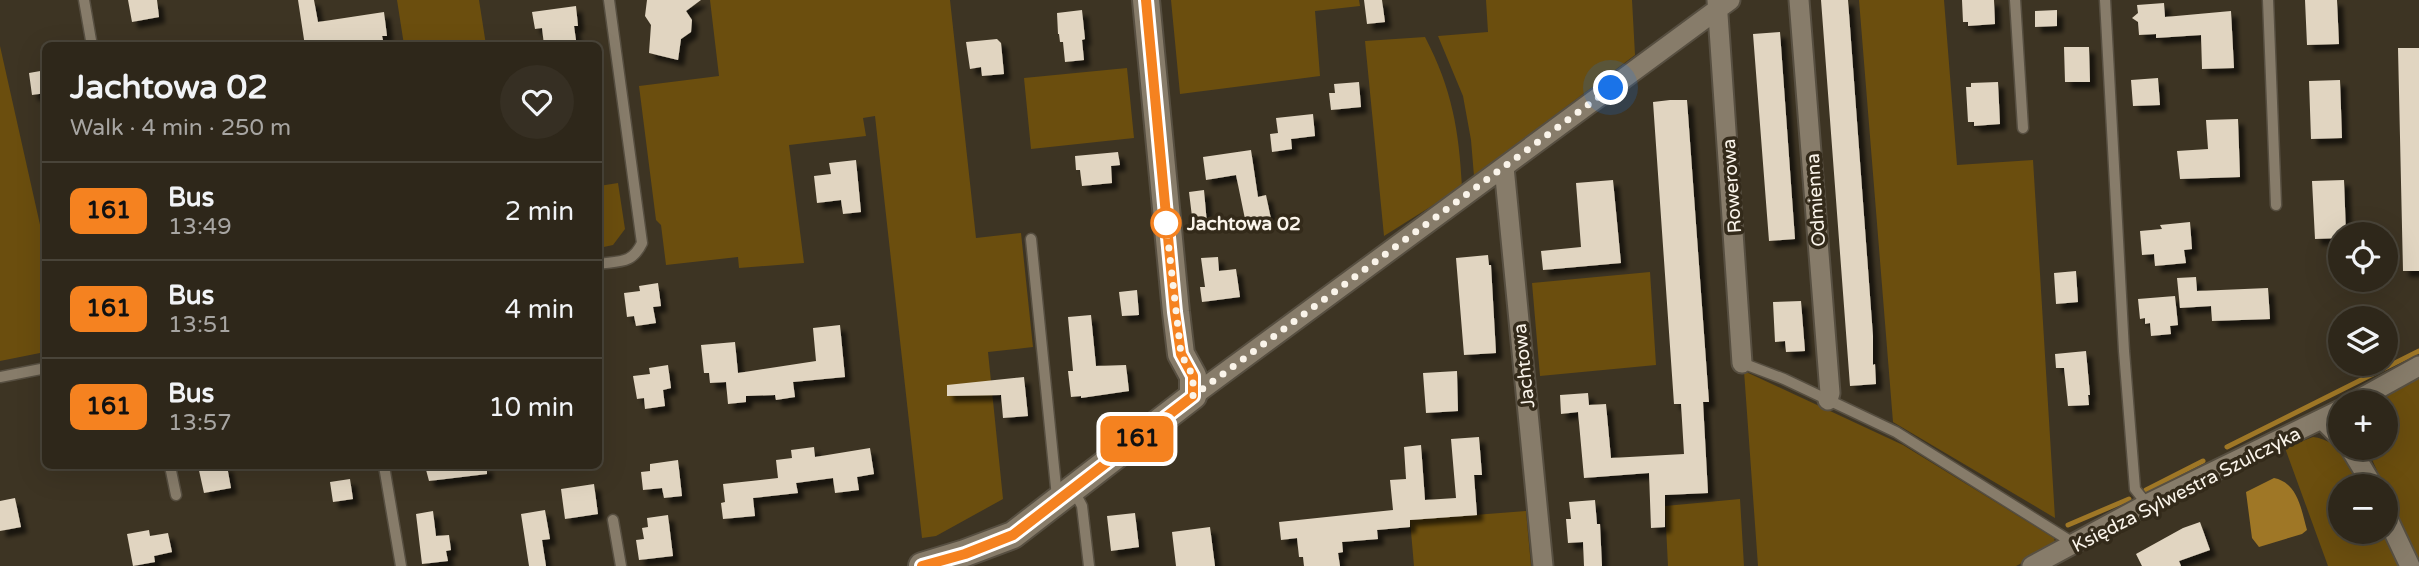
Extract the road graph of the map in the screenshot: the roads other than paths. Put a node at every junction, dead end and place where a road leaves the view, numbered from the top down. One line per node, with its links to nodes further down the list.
1 (84, 0): 9 (lane)
2 (609, 0): 14 (lane)
3 (1146, 0): 20 (street)
4 (1799, 0): 21 (street, Odmienna)
5 (2015, 0): 10 (lane)
6 (2105, 0): 27 (lane)
7 (2268, 0): 12 (lane)
8 (1722, 3): 11 (street); 15 (street, Rowerowa)
9 (91, 42)
10 (2023, 128)
11 (1504, 167): 20 (street); 35 (street, Jachtowa)
12 (2276, 205)
13 (1031, 239): 25 (lane)
14 (602, 263)
15 (1742, 363): 21 (lane)
16 (2419, 366): 19 (street)
17 (42, 369): 18 (lane)
18 (0, 377)
19 (2376, 390)
20 (1193, 396): 25 (street)
21 (1828, 400): 30 (lane)
22 (2328, 416): 27 (street, Księdza Sylwestra Szulczyka)
23 (171, 469): 26 (lane)
24 (385, 469): 31 (lane)
25 (1065, 494): 33 (street); 34 (lane)
26 (176, 495)
27 (2147, 504): 30 (street, Księdza Sylwestra Szulczyka)
28 (613, 520): 32 (lane)
29 (2398, 541): 37 (street)
30 (2075, 545): 36 (street, Księdza Sylwestra Szulczyka)
31 (401, 566)
32 (621, 566)
33 (922, 566)
34 (1089, 566)
35 (1543, 566)
36 (2032, 566)
37 (2410, 566)

